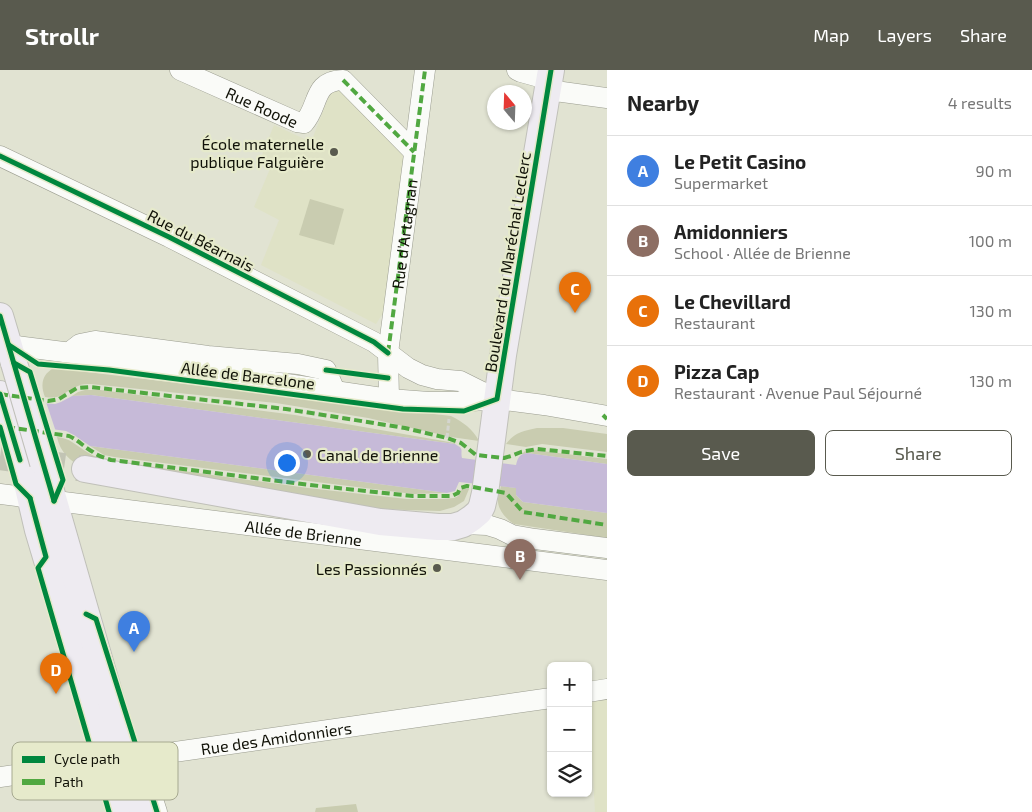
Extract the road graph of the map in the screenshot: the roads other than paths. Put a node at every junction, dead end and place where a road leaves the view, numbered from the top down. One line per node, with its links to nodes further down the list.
1 (180, 70): 6 (street, Rue Roode)
2 (425, 70): 6 (street, Rue d'Artagnan)
3 (517, 70): 4 (street)
4 (550, 80): 5 (street); 13 (main road, Boulevard du Maréchal Leclerc)
5 (607, 98)
6 (414, 152): 10 (street, Rue d'Artagnan)
7 (0, 156): 10 (street, Rue du Béarnais)
8 (0, 316): 9 (main road)
9 (8, 351): 12 (street, Allée de Barcelone); 15 (main road, bridge)
10 (388, 353): 12 (street, Rue d'Artagnan); 13 (street, Rue du Béarnais)
11 (0, 394): 15 (main road)
12 (389, 399): 13 (street, Allée de Barcelone)
13 (496, 400): 14 (street, Allée de Barcelone); 18 (main road, Boulevard du Maréchal Leclerc)
14 (607, 416)
15 (32, 461): 19 (main road)
16 (86, 469): 20 (main road, Allée de Brienne)
17 (0, 494): 19 (street, Allée de Brienne)
18 (485, 495): 20 (main road, Boulevard du Maréchal Leclerc); 21 (street)
19 (42, 499): 23 (street, Allée de Brienne); 27 (main road); 28 (main road)
20 (463, 524): 21 (street, Allée de Brienne)
21 (500, 529): 22 (street, Allée de Brienne)
22 (607, 548)
23 (607, 570)
24 (607, 689): 25 (street)
25 (592, 691)
26 (547, 699): 29 (street, Rue des Amidonniers)
27 (103, 742)
28 (107, 742)
29 (178, 751)
30 (135, 800): 32 (main road)
31 (146, 800): 33 (street)
32 (143, 812)
33 (157, 812)

